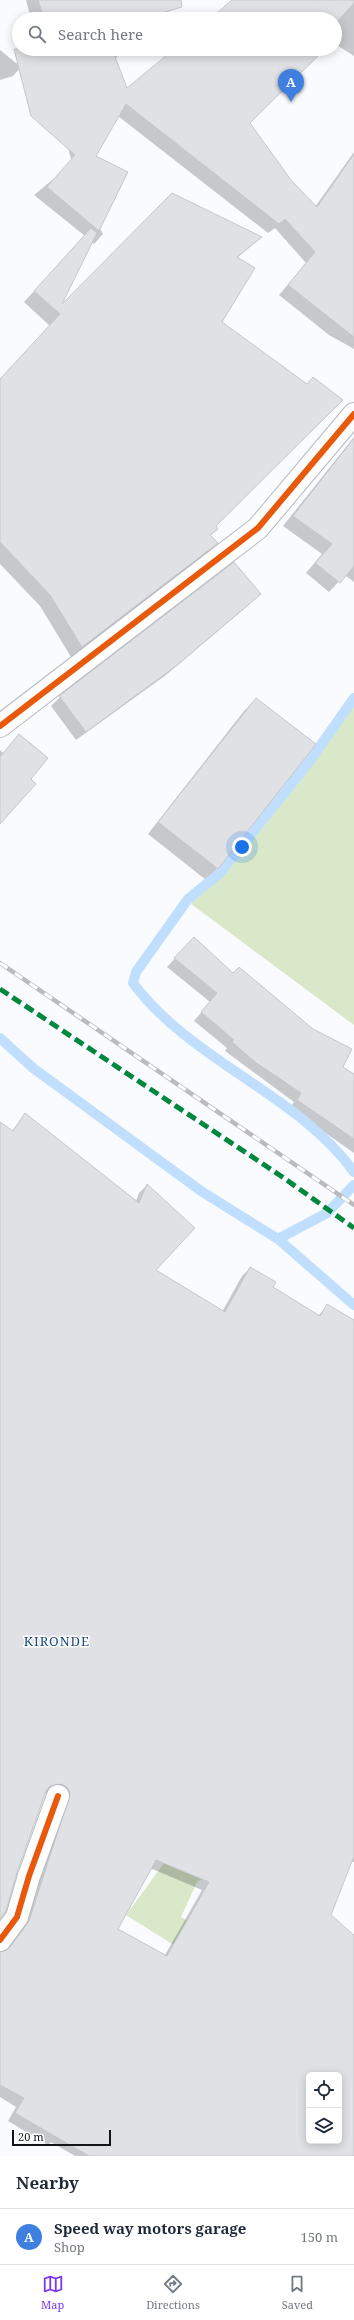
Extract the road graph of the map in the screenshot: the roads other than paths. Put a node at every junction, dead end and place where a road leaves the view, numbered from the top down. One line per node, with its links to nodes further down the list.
1 (354, 414): 2 (street)
2 (0, 726)
3 (58, 1796): 4 (street)
4 (0, 1940)

